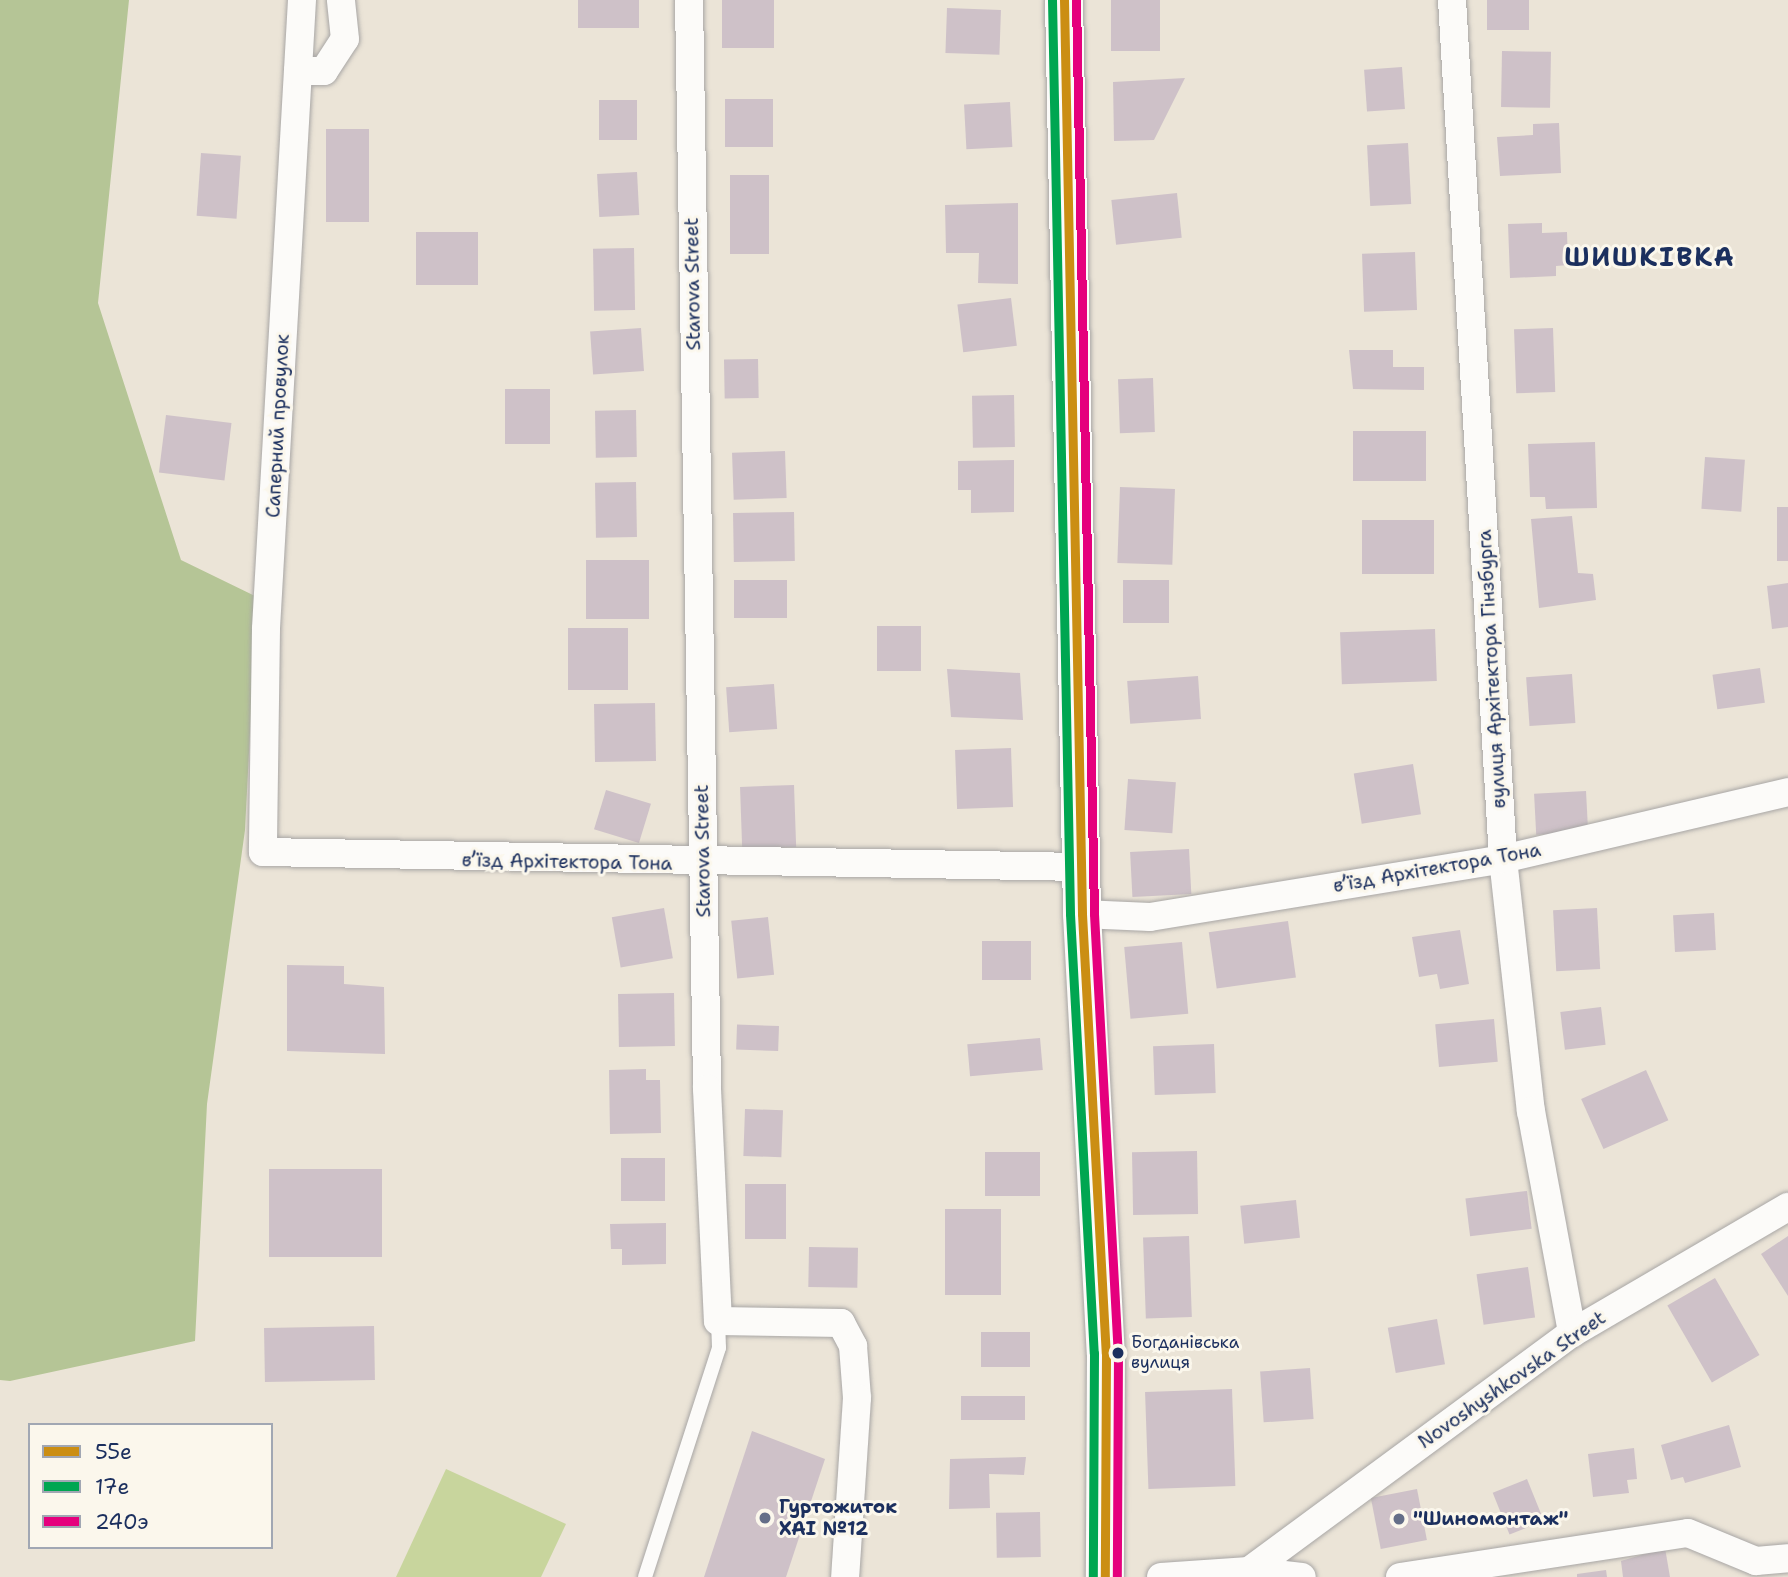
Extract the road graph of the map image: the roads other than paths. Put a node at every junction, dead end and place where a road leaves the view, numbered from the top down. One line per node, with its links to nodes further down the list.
1 (302, 0): 6 (street, Саперний провулок)
2 (341, 0): 6 (street)
3 (689, 0): 10 (street, Starova Street)
4 (1064, 0): 11 (main road)
5 (1452, 0): 9 (street, вулиця Архітектора Гінзбурга)
6 (298, 71): 8 (street, Саперний провулок)
7 (1788, 792): 9 (street, в’їзд Архітектора Тона)
8 (263, 852): 10 (street, в’їзд Архітектора Тона)
9 (1503, 859): 12 (street, в’їзд Архітектора Тона); 15 (street, вулиця Архітектора Гінзбурга)
10 (703, 864): 11 (street, в’їзд Архітектора Тона); 14 (street, Starova Street)
11 (1082, 867): 12 (main road)
12 (1082, 914): 20 (main road)
13 (1788, 1207): 15 (street, Novoshyshkovska Street)
14 (718, 1321): 18 (lane); 19 (street)
15 (1572, 1333): 17 (street, Novoshyshkovska Street)
16 (1788, 1558): 23 (street)
17 (1249, 1572): 21 (street); 22 (street)
18 (645, 1577)
19 (845, 1577)
20 (1105, 1577)
21 (1161, 1577)
22 (1302, 1577)
23 (1400, 1577)

